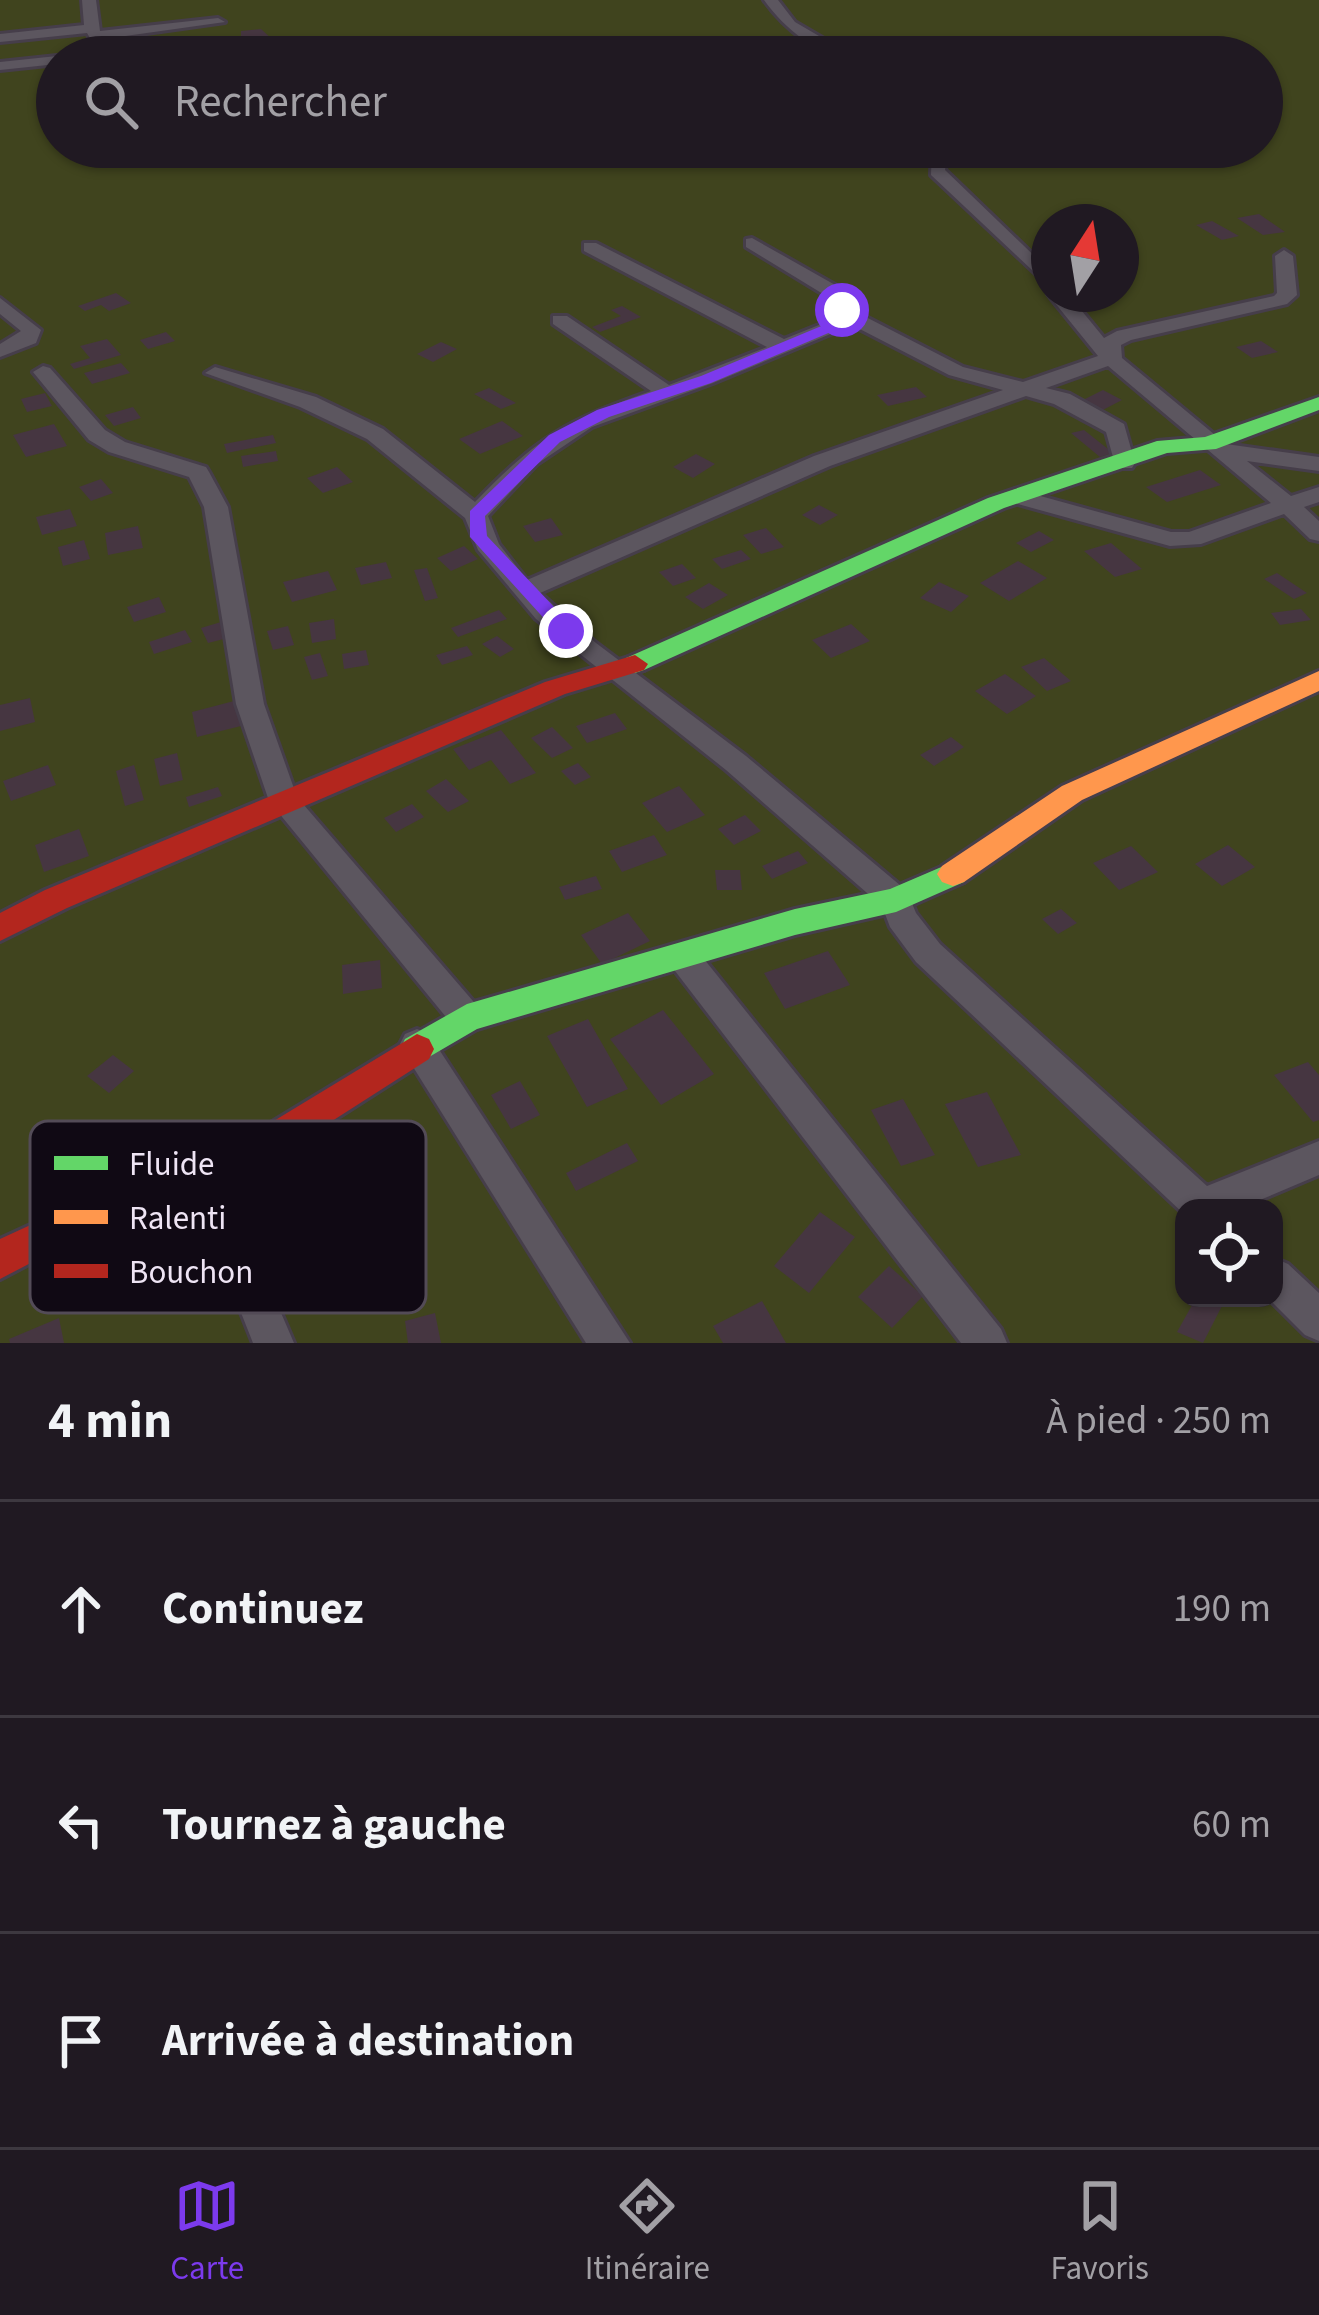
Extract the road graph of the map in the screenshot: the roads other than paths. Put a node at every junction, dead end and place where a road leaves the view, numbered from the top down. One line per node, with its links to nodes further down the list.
1 (89, 0): 4 (street)
2 (771, 0): 6 (street)
3 (218, 22): 5 (street)
4 (97, 36)
5 (112, 36)
6 (810, 36)
7 (0, 38): 8 (street)
8 (36, 38)
9 (36, 62): 10 (street)
10 (0, 66)
11 (937, 168): 15 (street)
12 (752, 243): 18 (street)
13 (590, 247): 20 (street)
14 (1284, 256): 22 (street)
15 (1031, 262)
16 (0, 304): 21 (street)
17 (1070, 312): 22 (street)
18 (854, 317): 20 (street); 25 (street)
19 (560, 320): 26 (street)
20 (781, 346): 26 (street)
21 (0, 351)
22 (1112, 358): 25 (street); 28 (street)
23 (43, 372): 39 (street)
24 (215, 373): 34 (street)
25 (1030, 390): 29 (street); 36 (street)
26 (666, 392): 34 (street)
27 (1319, 403): 28 (street)
28 (1214, 447): 29 (street); 30 (street); 33 (street)
29 (1124, 463): 32 (street)
30 (1319, 464)
31 (1319, 494): 33 (street)
32 (1015, 496): 33 (street); 37 (street)
33 (1288, 504): 35 (street)
34 (476, 515): 36 (street)
35 (1319, 534)
36 (526, 590): 37 (street)
37 (614, 673): 39 (street); 40 (street)
38 (1319, 680): 40 (street)
39 (284, 801): 41 (street); 43 (street)
40 (896, 900): 42 (street); 47 (street)
41 (0, 928)
42 (684, 958): 43 (street); 56 (street)
43 (467, 1018): 44 (street)
44 (417, 1044): 45 (street); 55 (street)
45 (299, 1121)
46 (1319, 1158): 48 (street)
47 (1194, 1199)
48 (1222, 1199)
49 (30, 1244): 50 (street)
50 (0, 1260)
51 (1283, 1286): 53 (street)
52 (262, 1313): 54 (street)
53 (1319, 1321)
54 (274, 1343)
55 (610, 1343)
56 (987, 1343)

